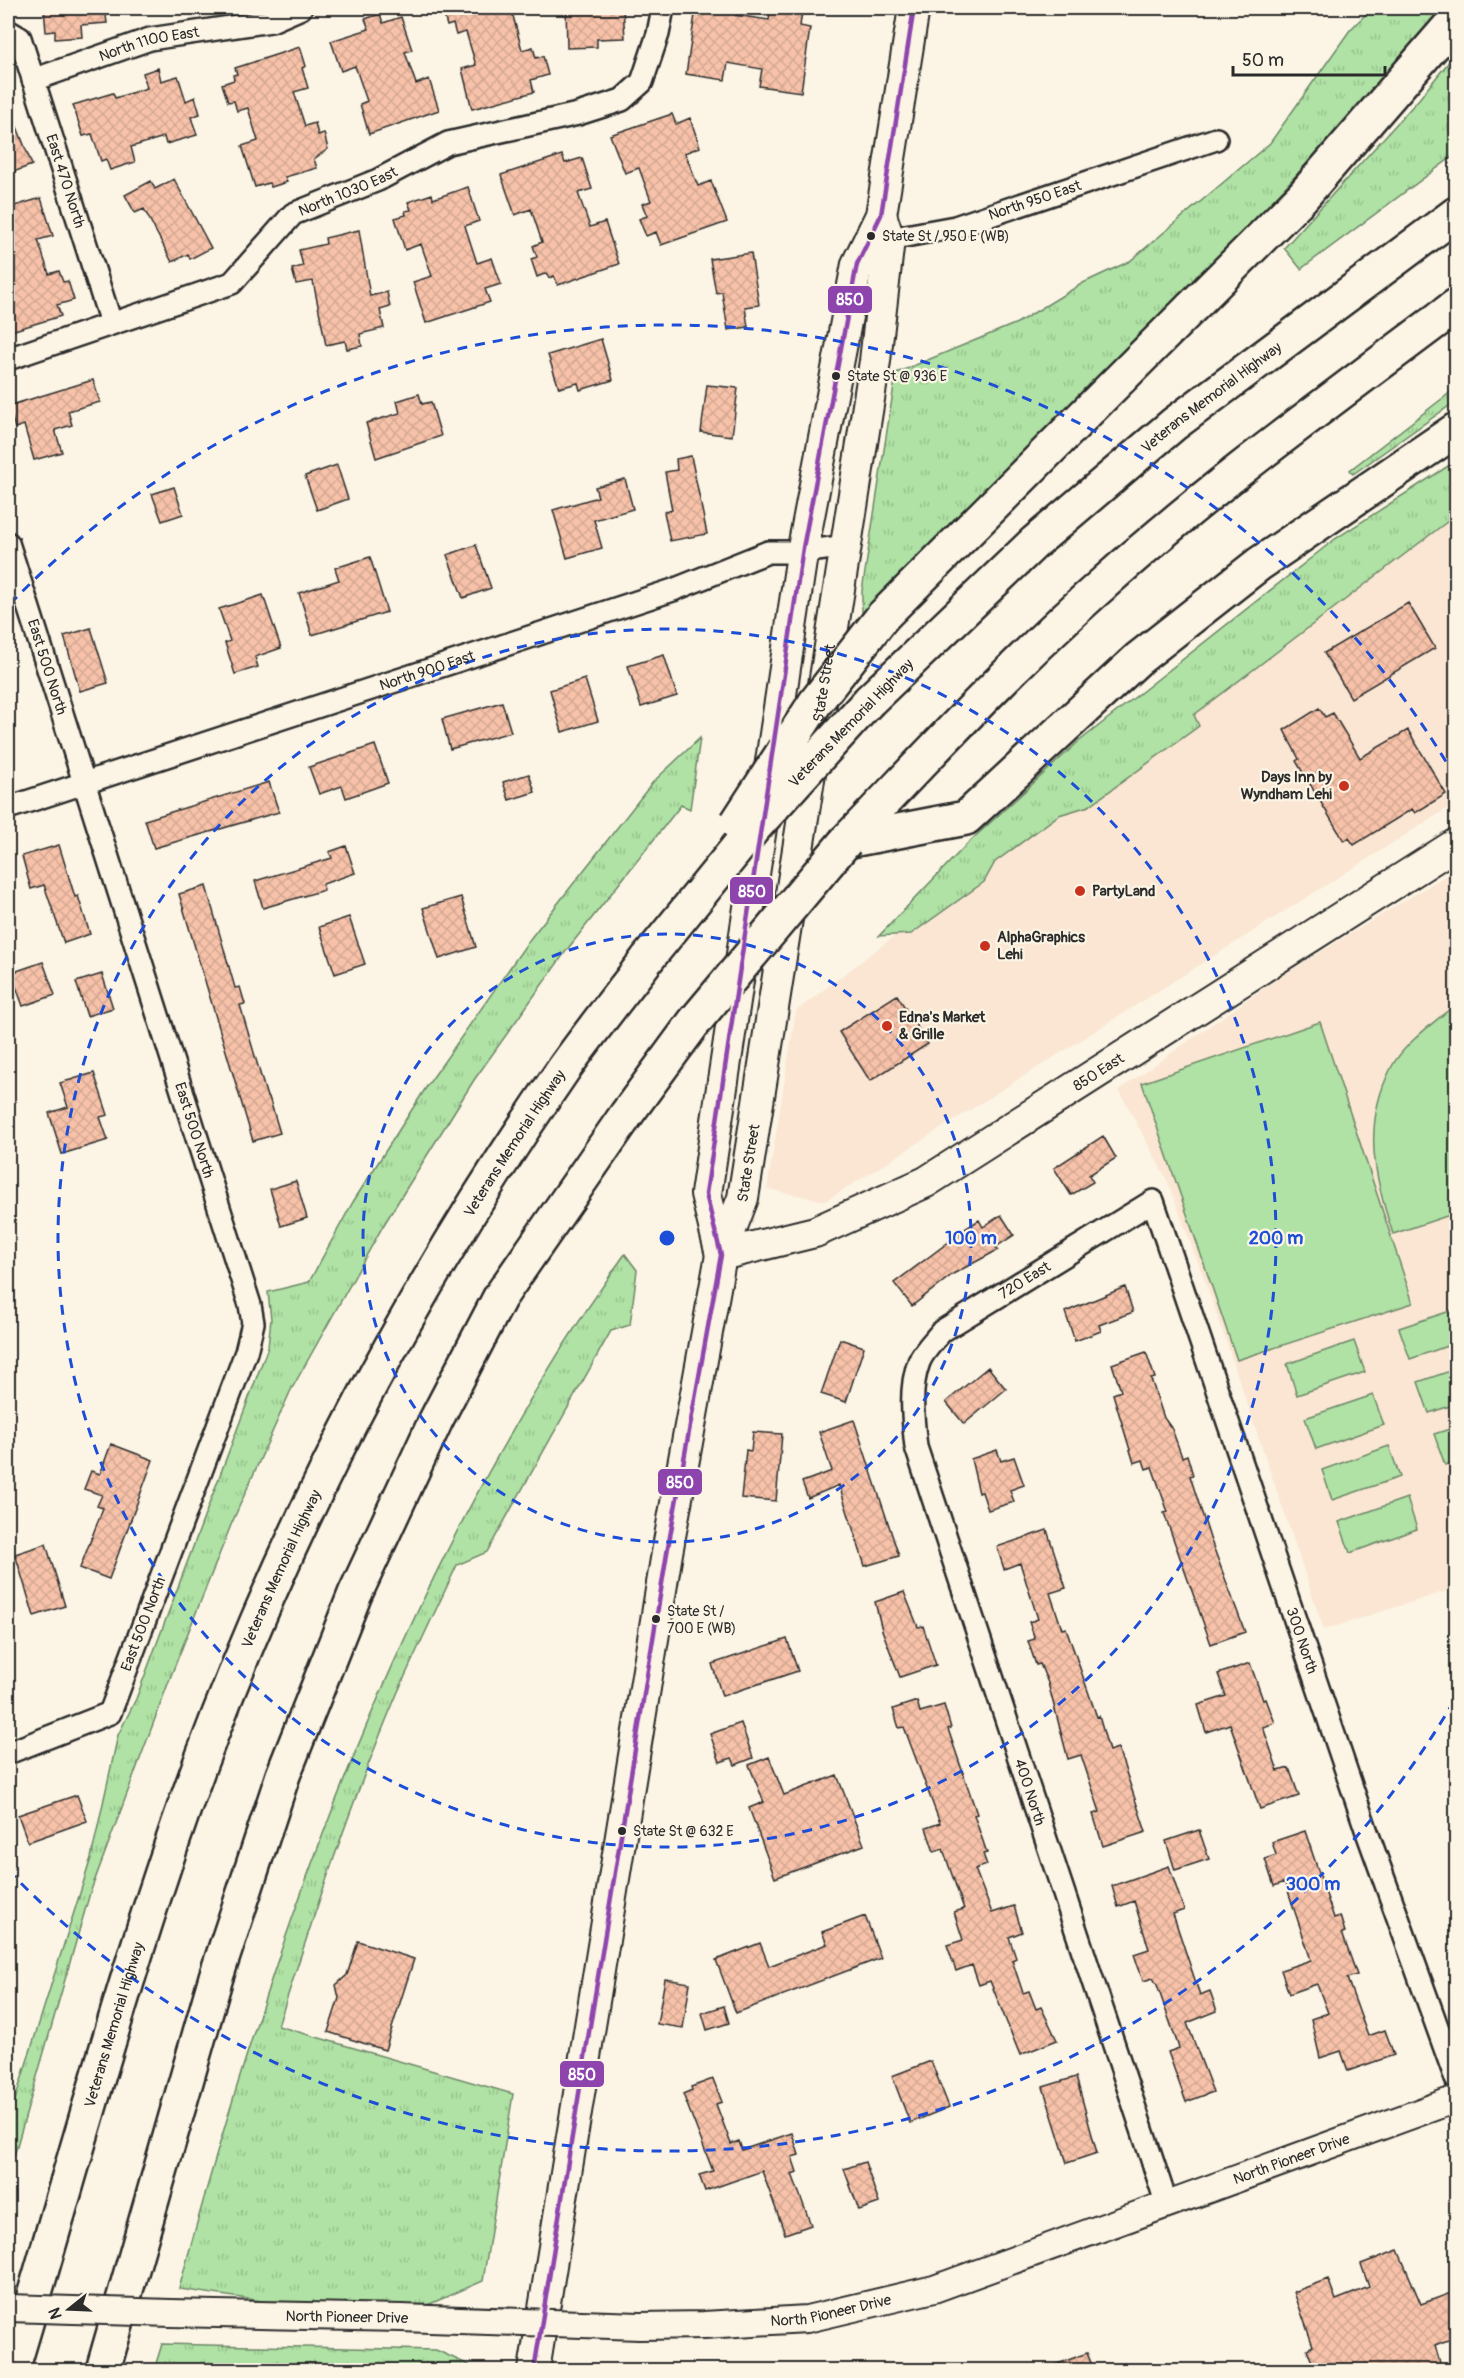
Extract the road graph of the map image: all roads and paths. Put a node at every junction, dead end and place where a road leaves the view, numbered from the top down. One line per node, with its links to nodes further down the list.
1 (301, 8): 6 (street, North 1100 East)
2 (663, 8): 11 (street, North 1030 East)
3 (914, 8): 9 (main road, State Street)
4 (1456, 19): 21 (highway, bridge)
5 (14, 35): 6 (street, East 470 North)
6 (33, 80): 11 (street, East 470 North)
7 (1216, 139): 9 (street, North 950 East)
8 (1456, 214): 21 (highway, Veterans Memorial Highway, bridge)
9 (885, 227): 15 (main road, State Street); 16 (main road, State Street)
10 (1456, 306): 19 (highway)
11 (111, 323): 12 (street, North 1030 East)
12 (8, 359)
13 (1456, 430): 19 (highway)
14 (8, 543): 17 (street, East 500 North)
15 (847, 546): 16 (street, North 900 East); 23 (main road, State Street)
16 (802, 552): 17 (street, North 900 East); 23 (main road, State Street)
17 (84, 782): 18 (street, North 900 East); 25 (street, East 500 North)
18 (8, 808)
19 (846, 841): 31 (highway, bridge)
20 (1456, 844): 23 (main road, 850 East)
21 (699, 893): 30 (highway, Veterans Memorial Highway, bridge)
22 (1153, 1201): 24 (street, 720 East); 26 (street, 300 North)
23 (721, 1255): 32 (main road, State Street)
24 (916, 1377): 28 (street, 400 North)
25 (8, 1753)
26 (1456, 2079)
27 (1456, 2099): 28 (street, North Pioneer Drive)
28 (1167, 2205): 29 (street, North Pioneer Drive, bridge)
29 (8, 2308)
30 (12, 2370)
31 (103, 2370)
32 (534, 2370)

